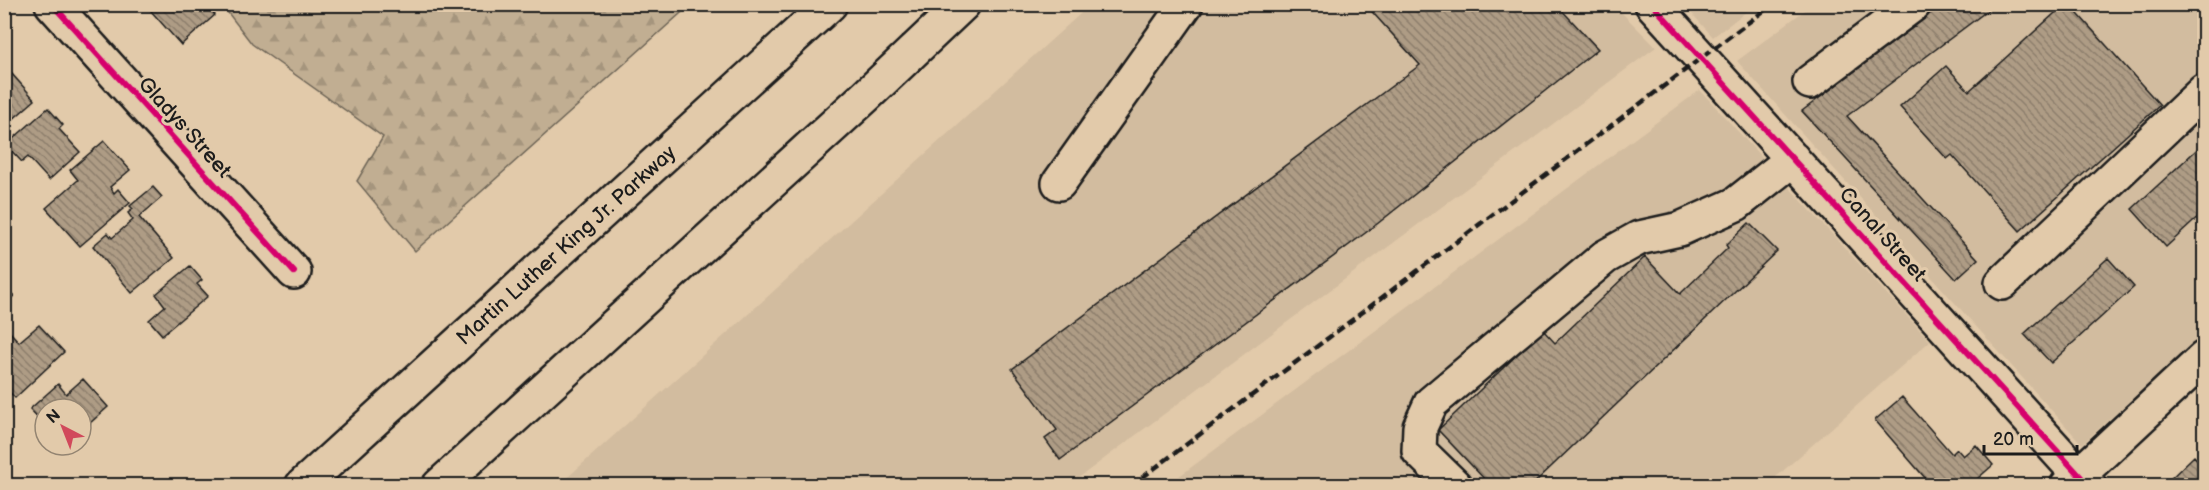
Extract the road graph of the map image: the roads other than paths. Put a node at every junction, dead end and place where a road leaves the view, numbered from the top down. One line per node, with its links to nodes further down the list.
1 (52, 4): 11 (main road, Gladys Street)
2 (830, 4): 15 (main road, Martin Luther King Jr. Parkway)
3 (963, 4): 16 (main road)
4 (1186, 4): 10 (main road)
5 (1652, 4): 9 (main road, Canal Street)
6 (1914, 4): 7 (main road)
7 (1810, 82)
8 (2205, 91): 12 (main road)
9 (1793, 159): 14 (main road, Canal Street); 17 (main road)
10 (1059, 183)
11 (294, 272)
12 (2002, 283)
13 (2205, 358): 14 (main road)
14 (2078, 482)
15 (302, 486)
16 (439, 486)
17 (1455, 486)

